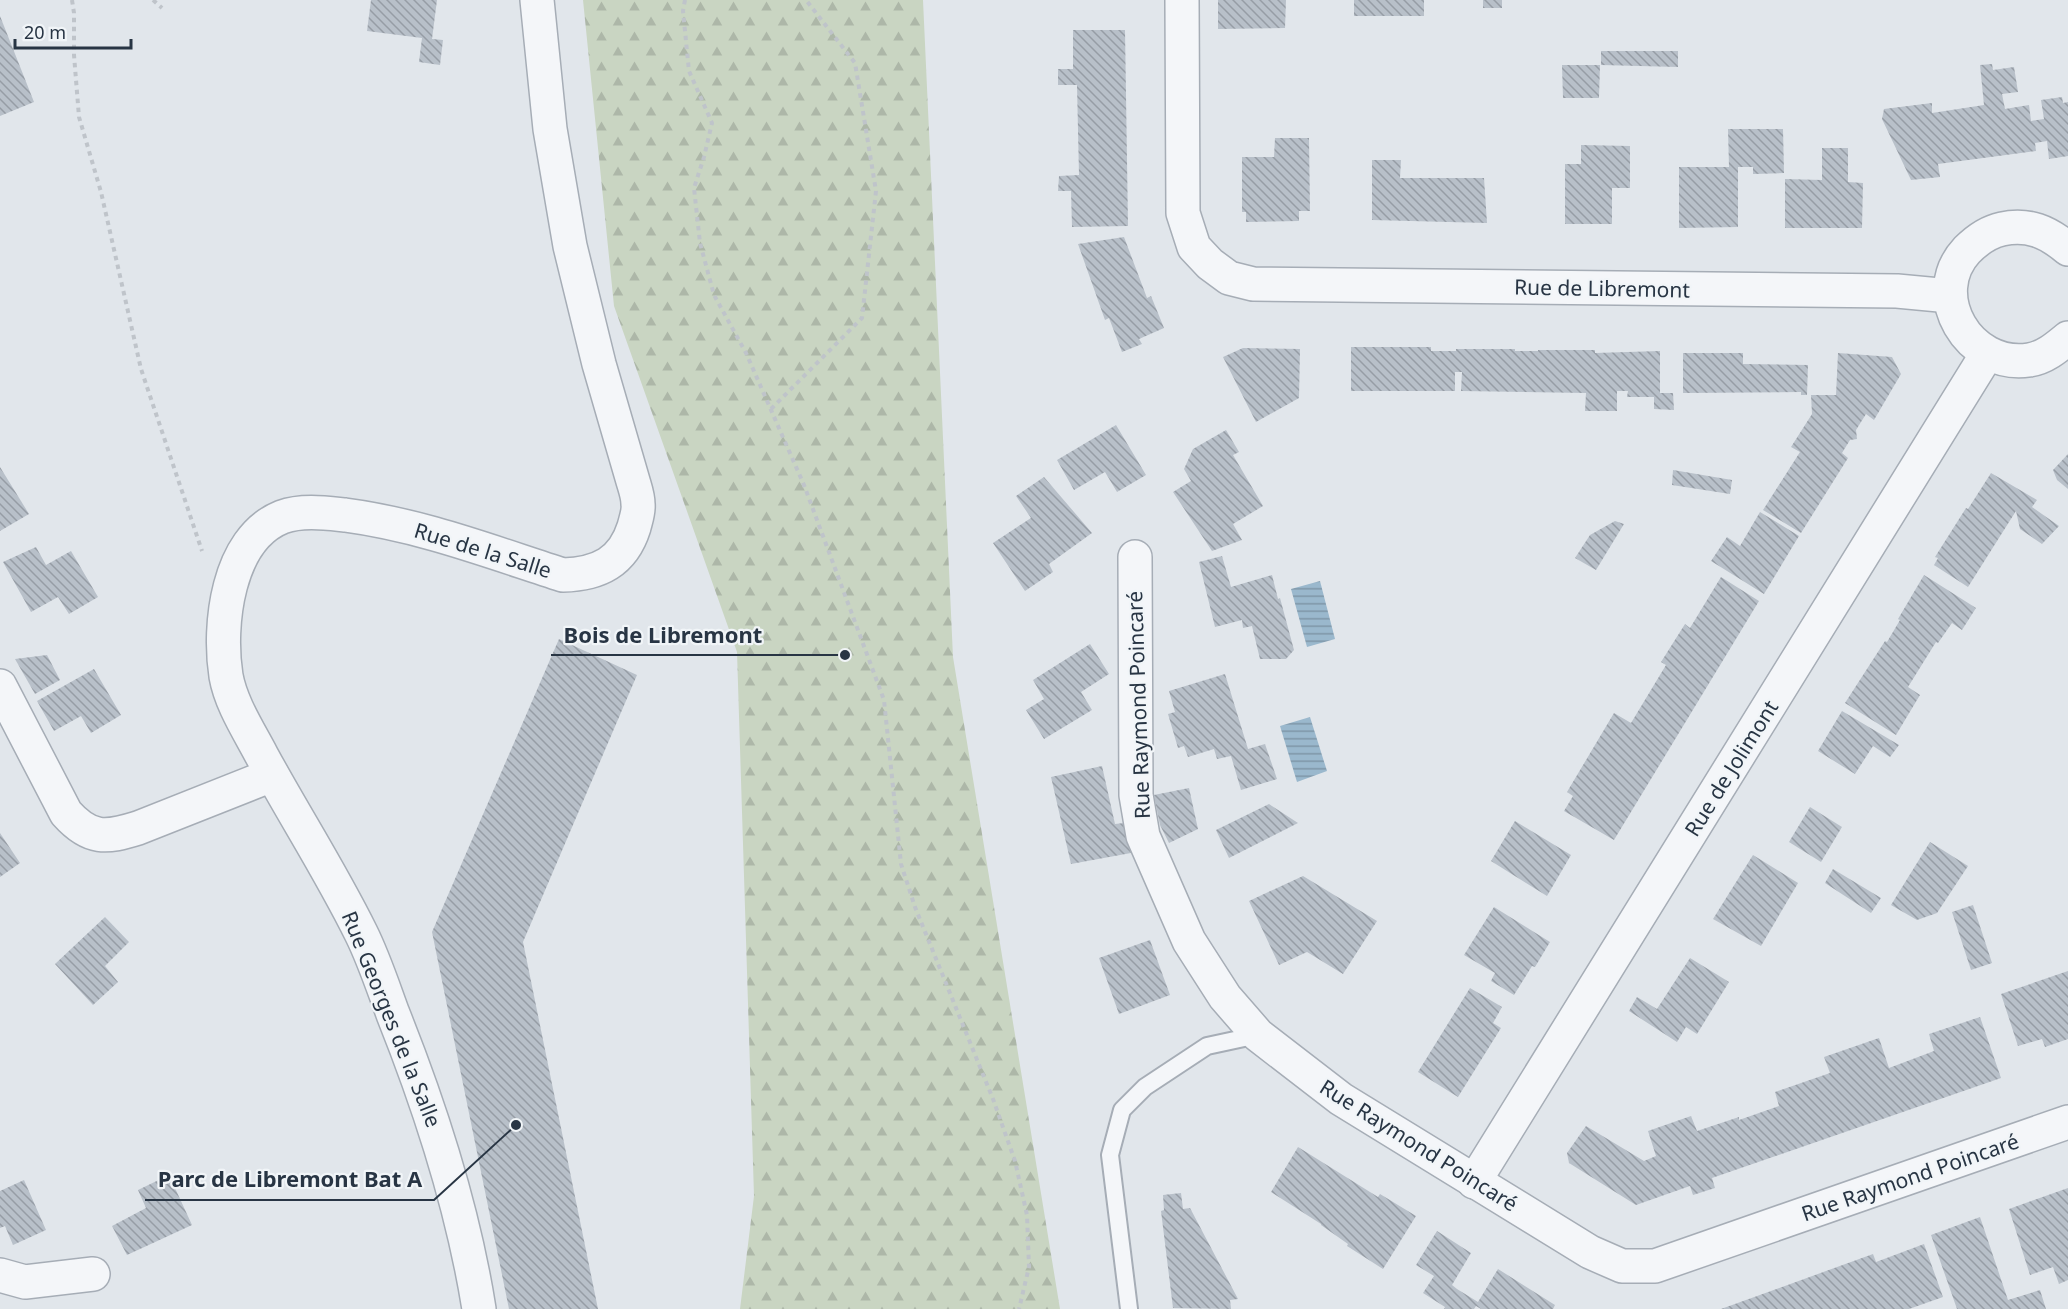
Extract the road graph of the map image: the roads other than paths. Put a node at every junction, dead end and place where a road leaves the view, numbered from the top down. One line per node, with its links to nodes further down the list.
1 (537, 0): 9 (street, Rue de la Salle)
2 (1182, 0): 4 (street, Rue de Libremont)
3 (2068, 249): 4 (street)
4 (1950, 296): 6 (street)
5 (2068, 338): 6 (street)
6 (1987, 354): 13 (street, Rue de Jolimont)
7 (1135, 557): 11 (street, Rue Raymond Poincaré)
8 (0, 686): 10 (street)
9 (241, 716): 10 (street, Rue Georges de la Salle)
10 (272, 775): 16 (street, Rue Georges de la Salle)
11 (1258, 1035): 13 (street, Rue Raymond Poincaré); 17 (lane)
12 (2068, 1122): 13 (street, Rue Raymond Poincaré)
13 (1474, 1182)
14 (93, 1274): 15 (street)
15 (0, 1275)
16 (479, 1309)
17 (1129, 1309)

